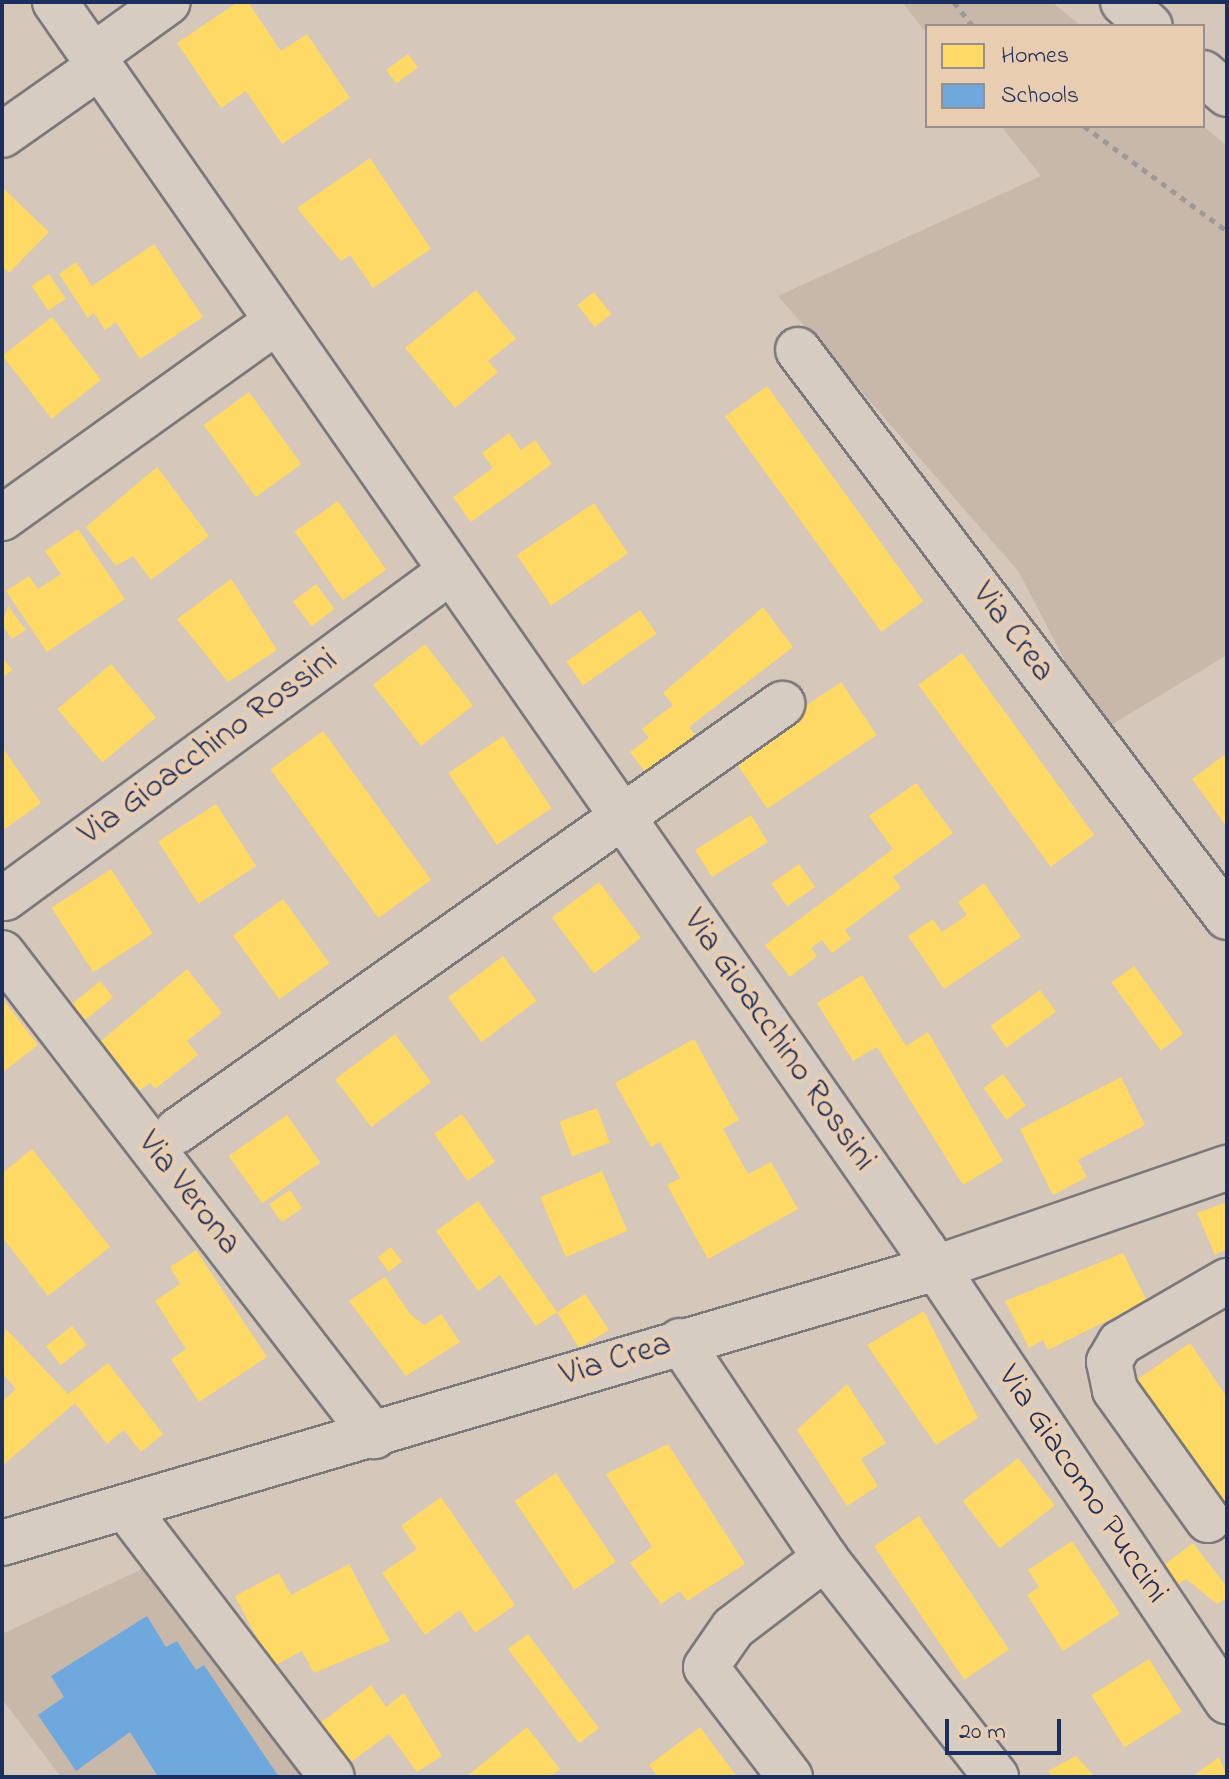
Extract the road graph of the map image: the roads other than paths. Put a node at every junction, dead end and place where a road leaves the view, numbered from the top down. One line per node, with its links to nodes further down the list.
1 (55, 2): 5 (main road, Via Gioacchino Rossini)
2 (168, 2): 5 (main road)
3 (1123, 2): 4 (main road)
4 (1148, 24)
5 (96, 61): 8 (main road); 9 (main road, Via Gioacchino Rossini)
6 (1205, 75): 7 (main road)
7 (1227, 94)
8 (2, 135)
9 (276, 322): 11 (main road); 12 (main road, Via Gioacchino Rossini)
10 (798, 350): 16 (main road, Via Crea)
11 (2, 518)
12 (451, 571): 14 (main road, Via Gioacchino Rossini); 15 (main road, Via Gioacchino Rossini)
13 (782, 704): 14 (main road)
14 (620, 814): 18 (main road); 20 (main road, Via Gioacchino Rossini)
15 (5, 898)
16 (1227, 917)
17 (2, 953): 23 (main road, Via Verona)
18 (177, 1131)
19 (1227, 1168): 20 (main road, Via Crea)
20 (936, 1268): 22 (main road, Via Crea); 28 (main road, Via Giacomo Puccini)
21 (1227, 1281): 25 (main road)
22 (680, 1341): 23 (main road, Via Crea); 27 (main road)
23 (374, 1436): 24 (main road, Via Crea)
24 (127, 1509): 26 (main road, Via Crea); 29 (main road)
25 (1208, 1520)
26 (2, 1543)
27 (825, 1558): 30 (main road); 31 (main road)
28 (1227, 1701)
29 (332, 1777)
30 (790, 1777)
31 (996, 1777)

